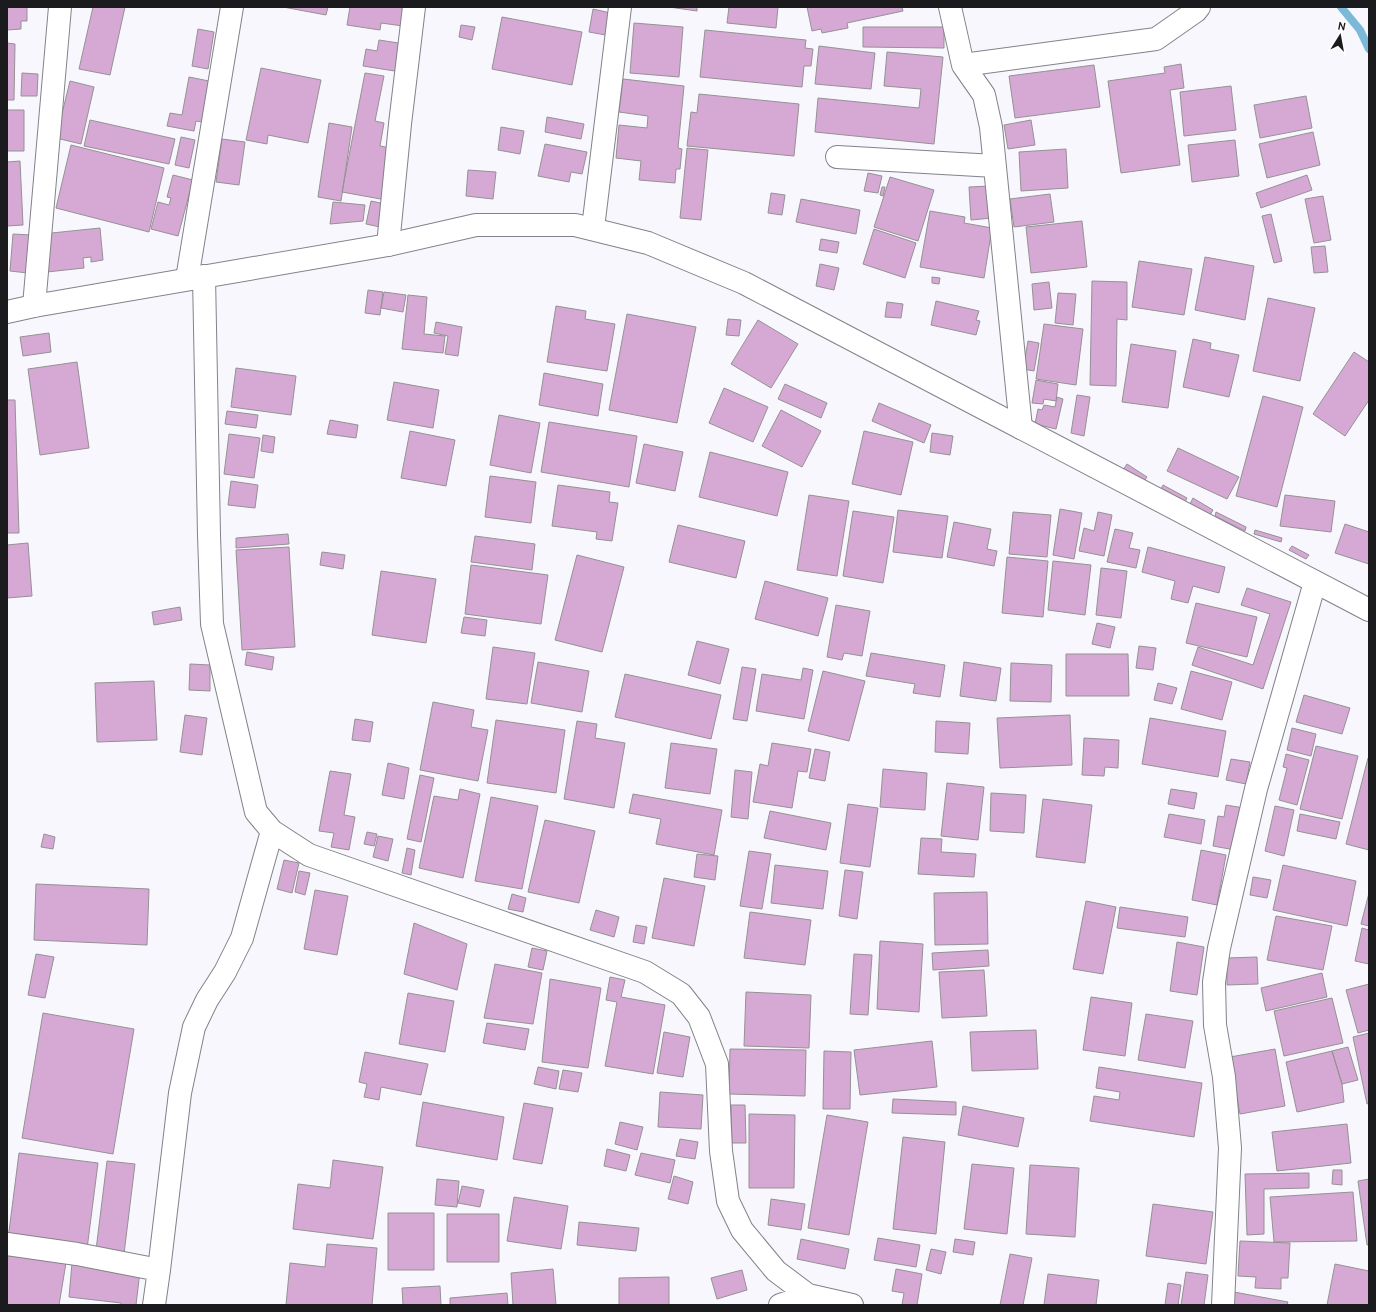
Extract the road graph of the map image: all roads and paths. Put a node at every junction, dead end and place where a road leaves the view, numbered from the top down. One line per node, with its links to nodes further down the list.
1 (60, 7): 13 (street)
2 (232, 7): 12 (street)
3 (414, 7): 11 (street)
4 (620, 7): 10 (street)
5 (950, 7): 7 (street)
6 (1199, 7): 7 (street)
7 (963, 65): 9 (street)
8 (838, 157): 9 (street)
9 (995, 166): 15 (street)
10 (592, 228): 11 (street); 15 (street)
11 (388, 245): 12 (street)
12 (195, 278): 13 (street); 18 (street)
13 (34, 306): 14 (street)
14 (7, 312)
15 (1021, 428): 16 (street)
16 (1314, 582): 17 (street); 25 (street)
17 (1369, 610)
18 (272, 831): 20 (street); 21 (street)
19 (7, 1244): 20 (street)
20 (159, 1270): 22 (street)
21 (808, 1295): 23 (street); 24 (street)
22 (154, 1305)
23 (780, 1305)
24 (852, 1305)
25 (1223, 1305)

